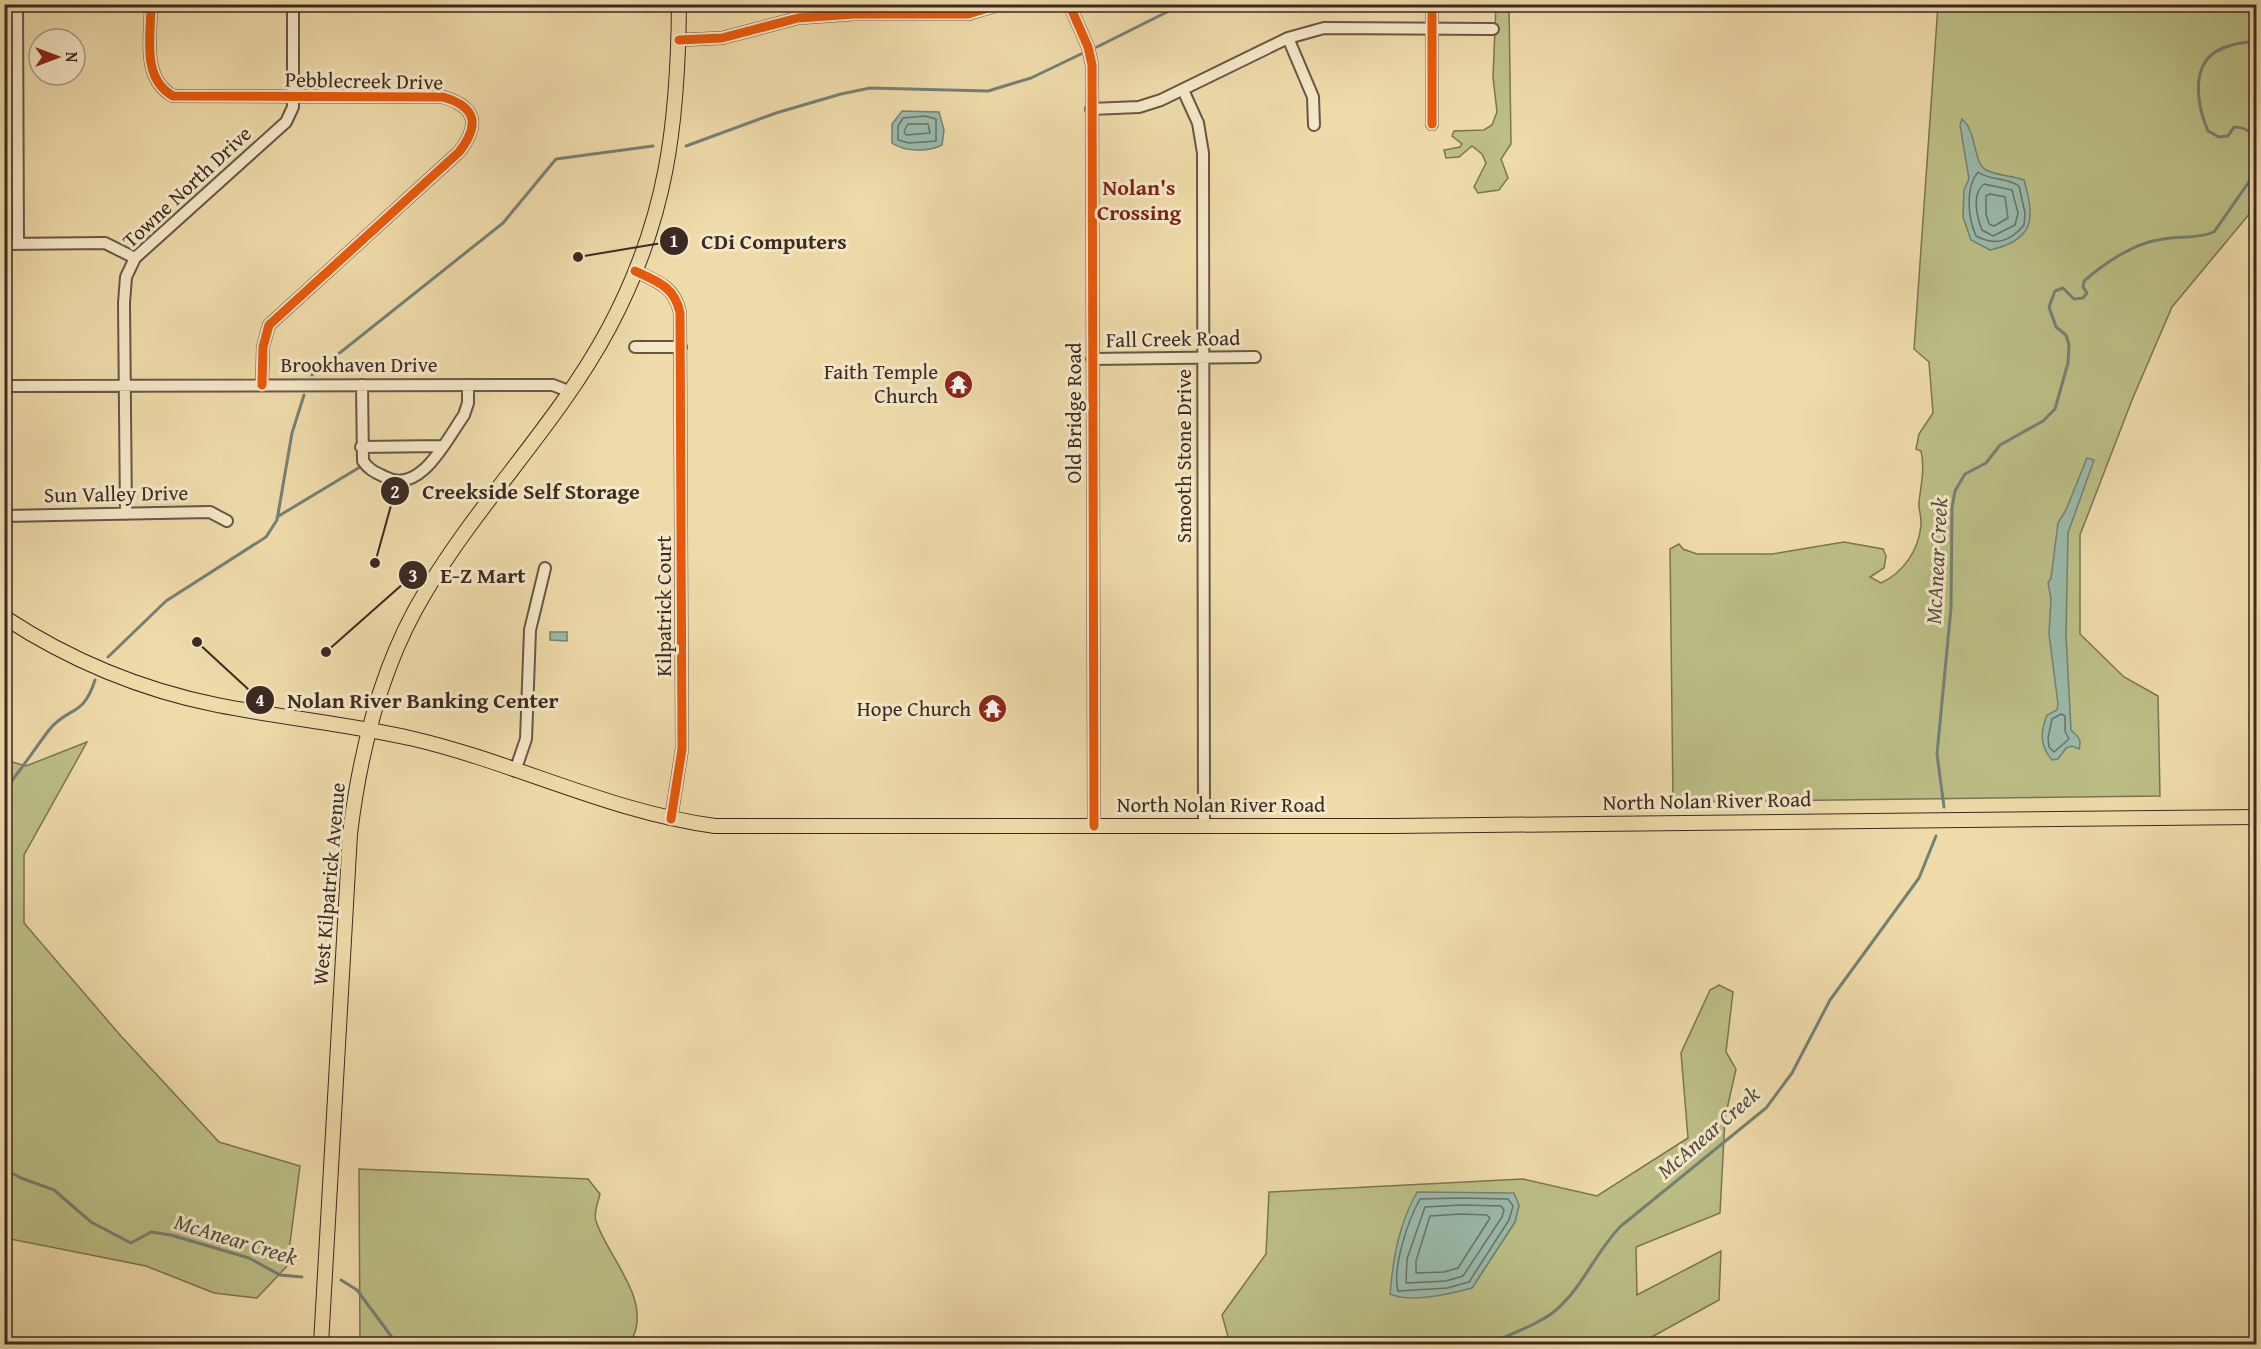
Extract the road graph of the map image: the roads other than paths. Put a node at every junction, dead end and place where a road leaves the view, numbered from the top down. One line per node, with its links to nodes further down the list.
1 (17, 4): 15 (street)
2 (151, 4): 13 (street, Pebblecreek Drive)
3 (293, 4): 13 (street, Towne North Drive)
4 (679, 4): 11 (main road, West Kilpatrick Avenue)
5 (1001, 4): 11 (street)
6 (1069, 4): 16 (street, Old Bridge Road)
7 (1432, 4): 8 (street)
8 (1432, 28): 9 (street); 10 (street); 17 (street)
9 (1493, 29)
10 (1288, 38): 12 (street); 18 (street)
11 (679, 40): 22 (main road, West Kilpatrick Avenue)
12 (1183, 90): 16 (street); 26 (street, Smooth Stone Drive)
13 (294, 98): 21 (street, Towne North Drive); 29 (street, Pebblecreek Drive)
14 (4, 101): 15 (street)
15 (17, 101): 20 (street)
16 (1091, 109): 27 (street, Old Bridge Road)
17 (1432, 124)
18 (1314, 125)
19 (4, 244): 20 (street)
20 (18, 244): 21 (street)
21 (135, 258): 28 (street, Towne North Drive)
22 (635, 271): 24 (street, Kilpatrick Court); 33 (main road, West Kilpatrick Avenue)
23 (635, 347): 24 (street)
24 (681, 347): 44 (street, Kilpatrick Court)
25 (1255, 357): 26 (street, Fall Creek Road)
26 (1203, 358): 27 (street, Fall Creek Road); 46 (street, Smooth Stone Drive)
27 (1092, 359): 45 (street, Old Bridge Road)
28 (124, 385): 29 (street, Brookhaven Drive); 32 (street, Brookhaven Drive); 36 (street, Towne North Drive)
29 (262, 385): 30 (street, Brookhaven Drive)
30 (362, 385): 31 (street, Brookhaven Drive); 35 (street)
31 (468, 385): 33 (street, Brookhaven Drive); 34 (street)
32 (4, 386)
33 (568, 391): 41 (main road, West Kilpatrick Avenue)
34 (441, 446): 35 (street); 35 (street)
35 (361, 447)
36 (126, 513): 37 (street, Sun Valley Drive); 38 (street, Sun Valley Drive)
37 (4, 516)
38 (227, 521)
39 (545, 568): 42 (street)
40 (4, 617): 41 (main road, North Nolan River Road)
41 (370, 730): 42 (main road, North Nolan River Road); 47 (main road, West Kilpatrick Avenue)
42 (515, 771): 44 (main road, North Nolan River Road)
43 (2256, 817): 46 (main road, North Nolan River Road)
44 (671, 819): 45 (main road, North Nolan River Road)
45 (1094, 826): 46 (main road, North Nolan River Road)
46 (1204, 826)
47 (321, 1344)

